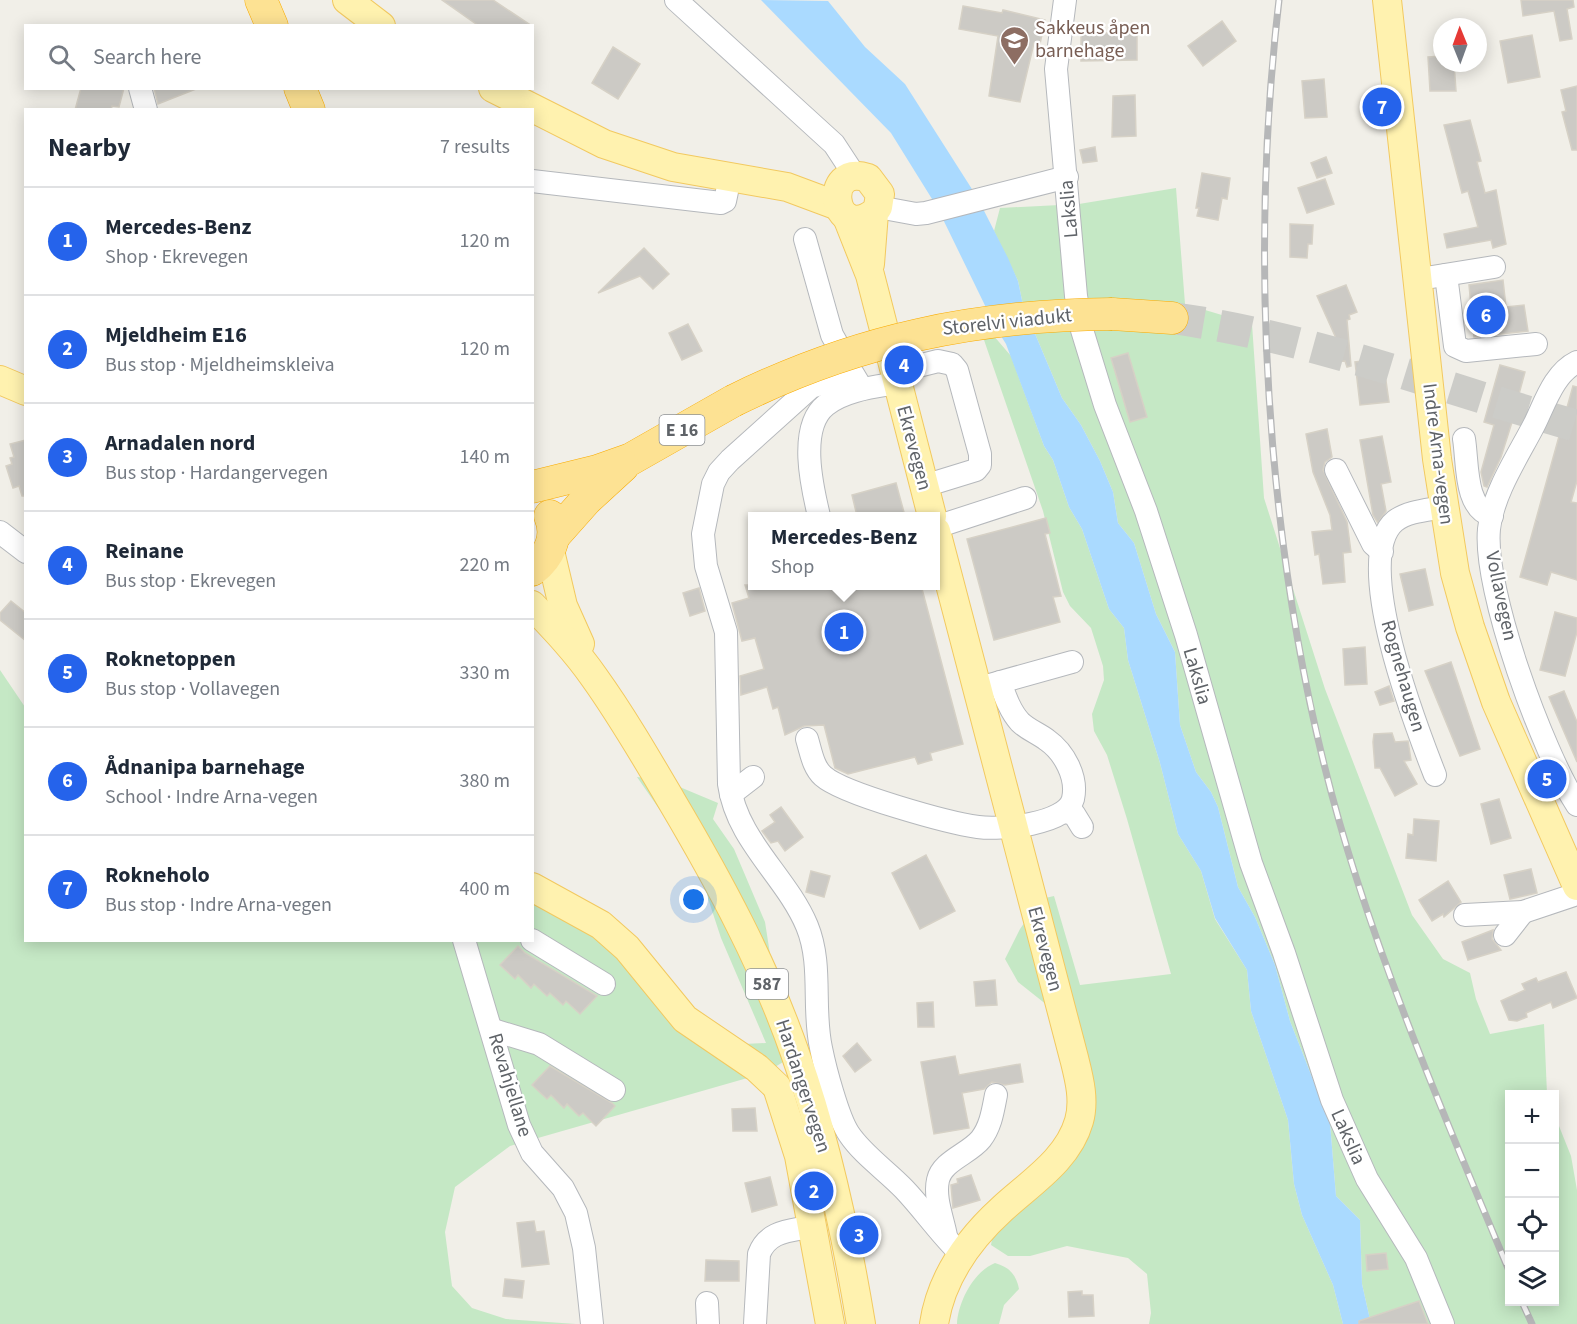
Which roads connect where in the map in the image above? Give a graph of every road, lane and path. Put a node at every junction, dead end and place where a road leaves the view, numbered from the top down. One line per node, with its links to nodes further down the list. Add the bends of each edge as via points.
1 (247, 0): 7 (highway)
2 (261, 0): 8 (highway)
3 (347, 0): 9 (main road)
4 (676, 0): 22 (street, via 834,144)
5 (1065, 0): 20 (street, Lakslia, via 1056,69)
6 (1387, 0): 26 (main road, Indre Arna-vegen)
7 (257, 24)
8 (271, 24)
9 (378, 24)
10 (141, 90): 14 (street)
11 (285, 90): 15 (highway)
12 (301, 90): 16 (highway)
13 (497, 90): 17 (main road)
14 (145, 108)
15 (292, 108)
16 (308, 108)
17 (533, 108)
18 (534, 109): 19 (main road, via 604,144 673,166)
19 (730, 177): 21 (street, via 725,201 721,202); 22 (main road)
20 (1067, 177): 22 (street, via 926,213); 82 (street, Lakslia, via 1082,330 1186,635 1251,863 1343,1126 1367,1179 1416,1258)
21 (534, 181)
22 (856, 200): 30 (main road, Ekrevegen)
23 (805, 239): 32 (street, via 832,335)
24 (1494, 267): 25 (street)
25 (1446, 275): 26 (street); 28 (street, via 1455,346 1466,351)
26 (1418, 279): 41 (main road, Indre Arna-vegen)
27 (1172, 318): 35 (highway, Storelvi viadukt / E 16, bridge, via 1112,314 992,320 909,336 815,364 733,401)
28 (1536, 344)
29 (1577, 362): 44 (street, Vollavegen, via 1560,374)
30 (896, 378): 32 (street); 37 (main road, Ekrevegen); 37 (street, via 938,361 952,364 980,454 976,470)
31 (0, 380): 33 (main road)
32 (857, 382): 42 (street, via 825,405 813,429 811,481); 58 (street, via 811,387 798,397 720,472 708,501 703,548 726,632)
33 (24, 390)
34 (1464, 439): 44 (street, via 1472,499 1479,511)
35 (631, 459): 38 (highway, E 16); 49 (highway, E 16, via 586,500)
36 (1336, 470): 50 (street, via 1373,544)
37 (924, 486): 43 (main road, Ekrevegen)
38 (534, 487)
39 (534, 496): 49 (highway, via 553,521)
40 (1026, 498): 45 (street)
41 (1443, 507): 50 (street, Rognehaugen, via 1394,522); 63 (main road, Indre Arna-vegen, via 1461,595 1492,691)
42 (818, 512)
43 (931, 512)
44 (1491, 516): 59 (street, Vollavegen, via 1490,554 1506,631 1531,703)
45 (940, 528)
46 (0, 532): 48 (street)
47 (940, 541): 54 (main road, Ekrevegen)
48 (24, 550)
49 (545, 552): 53 (main road, Hardangervegen / 587, via 563,606)
50 (1382, 552): 56 (street, Rognehaugen, via 1382,590 1393,652)
51 (534, 606): 53 (main road, Hardangervegen / 587)
52 (1072, 662): 54 (street)
53 (594, 676): 80 (main road, Hardangervegen / 587, via 707,861 760,967 796,1054 830,1168)
54 (988, 685): 60 (street, via 1020,722 1060,752 1074,788); 61 (main road, Ekrevegen)
55 (807, 739): 61 (street, via 821,775 848,790 955,823 992,828)
56 (1434, 775)
57 (753, 777): 58 (street)
58 (730, 794): 76 (street, via 743,827 799,908 808,928 816,959 821,1048 844,1124)
59 (1577, 805)
60 (1065, 812): 61 (street, via 1050,820); 62 (street, via 1074,814)
61 (1012, 825): 76 (main road, Ekrevegen, via 1074,1058 1081,1108 1072,1137 1057,1159 986,1224)
62 (1082, 827)
63 (1577, 886)
64 (534, 888): 75 (main road, via 609,930 686,1019 757,1068 777,1087 799,1156)
65 (1577, 894): 66 (street)
66 (1523, 912): 67 (street); 68 (street)
67 (1465, 915)
68 (1505, 935)
69 (534, 941): 71 (street)
70 (465, 942): 72 (street, Revahjellane)
71 (604, 984)
72 (493, 1030): 73 (street, via 539,1044); 77 (street, Revahjellane, via 526,1140 563,1188 576,1214 585,1248)
73 (614, 1090)
74 (996, 1095): 76 (street, via 990,1124 981,1139 943,1169 938,1179 937,1192)
75 (813, 1226): 78 (street, via 776,1234 763,1244); 79 (main road)
76 (954, 1247): 81 (main road, Ekrevegen)
77 (592, 1324)
78 (755, 1324)
79 (830, 1324)
80 (861, 1324)
81 (934, 1324)
82 (1443, 1324)

